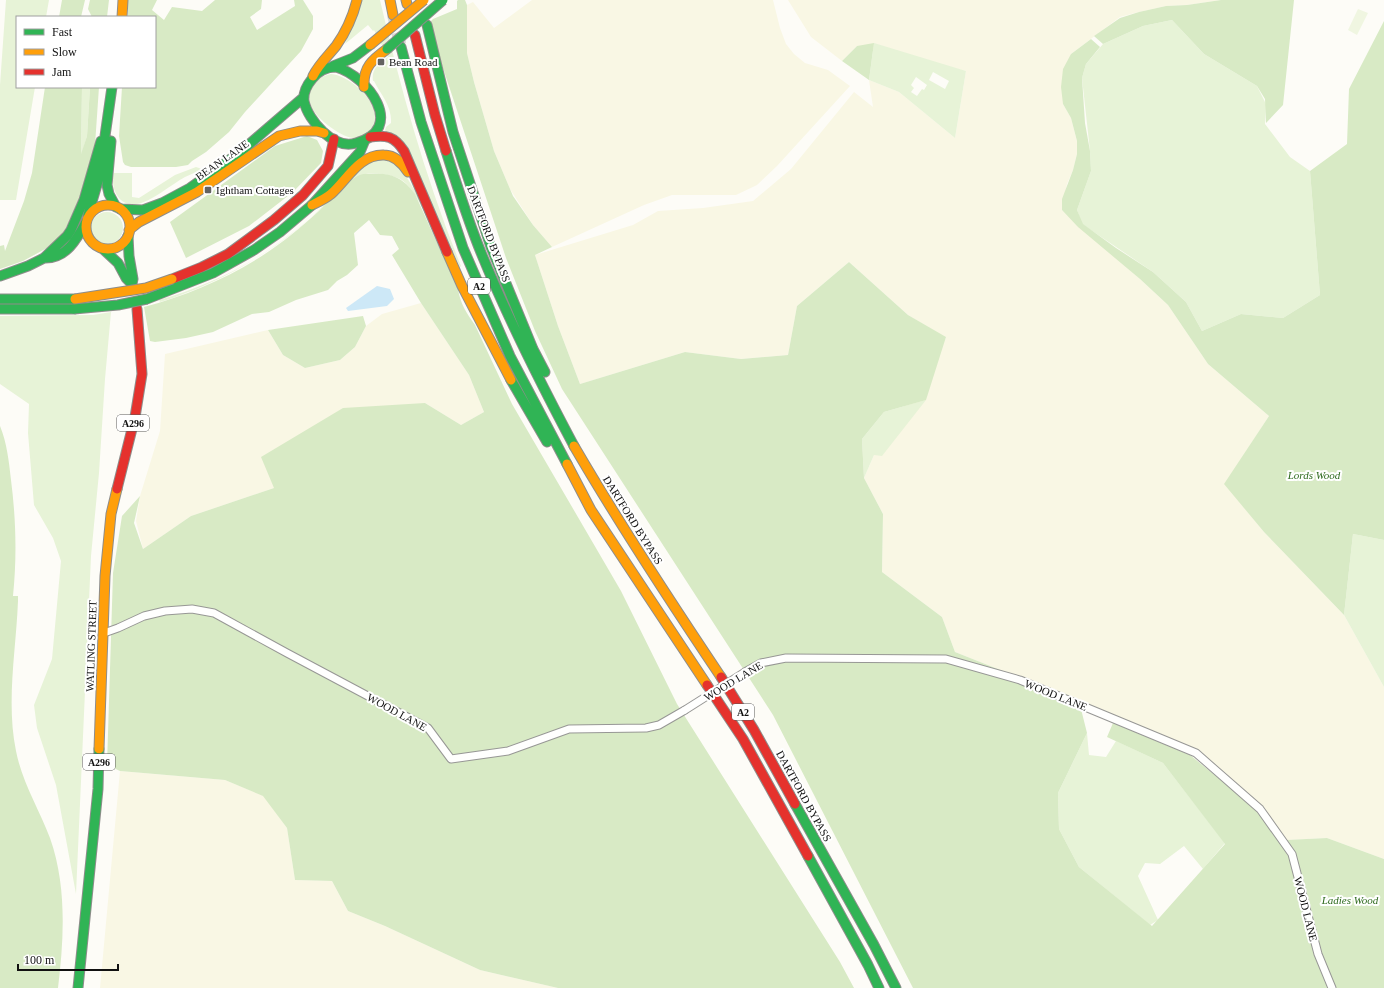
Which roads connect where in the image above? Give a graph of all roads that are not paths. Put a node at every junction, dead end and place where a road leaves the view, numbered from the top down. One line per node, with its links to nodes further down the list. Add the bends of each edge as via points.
1 (123, 0): 7 (main road)
2 (357, 0): 12 (main road, via 342,38 317,67)
3 (390, 0): 6 (main road)
4 (424, 0): 11 (main road, bridge, via 353,58)
5 (443, 0): 13 (main road, bridge, via 371,61 364,76)
6 (393, 15)
7 (122, 16)
8 (427, 25): 32 (main road, A2, via 453,132 491,247 533,348 566,415)
9 (415, 35): 32 (main road, DARTFORD BYPASS / A2, via 435,115 482,255 523,348)
10 (401, 47): 33 (main road, A2, via 421,122 463,248 510,356)
11 (329, 68): 12 (main road); 13 (main road, via 349,72)
12 (313, 76): 17 (main road, via 307,84)
13 (364, 87): 19 (main road, via 377,100 381,112 379,128)
14 (109, 88): 26 (main road, via 102,136 84,200 67,236)
15 (112, 88): 23 (main road, via 99,178)
16 (116, 88): 22 (main road, via 107,180 109,193)
17 (304, 97): 18 (main road, via 305,108 310,118); 22 (main road, BEAN LANE, via 239,153 190,188 143,210)
18 (334, 139): 19 (main road, via 358,144); 24 (main road, BEAN LANE, via 323,133 309,131 279,136 197,192 139,222); 28 (main road, via 328,166 303,195 228,254)
19 (368, 139): 20 (main road, via 386,136 396,140 405,153); 21 (main road)
20 (415, 179): 21 (main road, via 396,158 375,155 358,165 330,195); 33 (main road, via 462,286 518,393)
21 (312, 205): 28 (main road, via 254,250 213,273)
22 (118, 208): 23 (main road, via 106,205 96,208); 24 (main road, via 127,218)
23 (86, 222): 25 (main road, via 87,236 91,242 96,247); 26 (main road, via 70,247 50,259)
24 (129, 233): 25 (main road, via 118,247); 25 (main road, via 128,251 132,284 127,281 115,259)
25 (104, 249)
26 (44, 258): 27 (main road)
27 (0, 276)
28 (175, 284): 29 (main road, bridge, via 75,299); 31 (main road, bridge, via 156,296 125,304 74,309)
29 (0, 299)
30 (137, 308): 34 (main road, WATLING STREET / A296, via 142,374 135,417 111,514)
31 (0, 309)
32 (574, 446): 37 (main road, DARTFORD BYPASS / A2, via 618,521 754,730)
33 (591, 510): 36 (main road, A2, via 743,739)
34 (104, 633): 35 (main road, WATLING STREET / A296, via 98,789); 38 (street, WOOD LANE, bridge, via 144,616 165,611 192,609 214,613 428,728 451,759 508,751 570,729 659,726 761,663 786,658 946,658 1020,680 1196,753 1260,808 1292,854 1318,954)
35 (78, 988)
36 (879, 988)
37 (896, 988)
38 (1332, 988)

